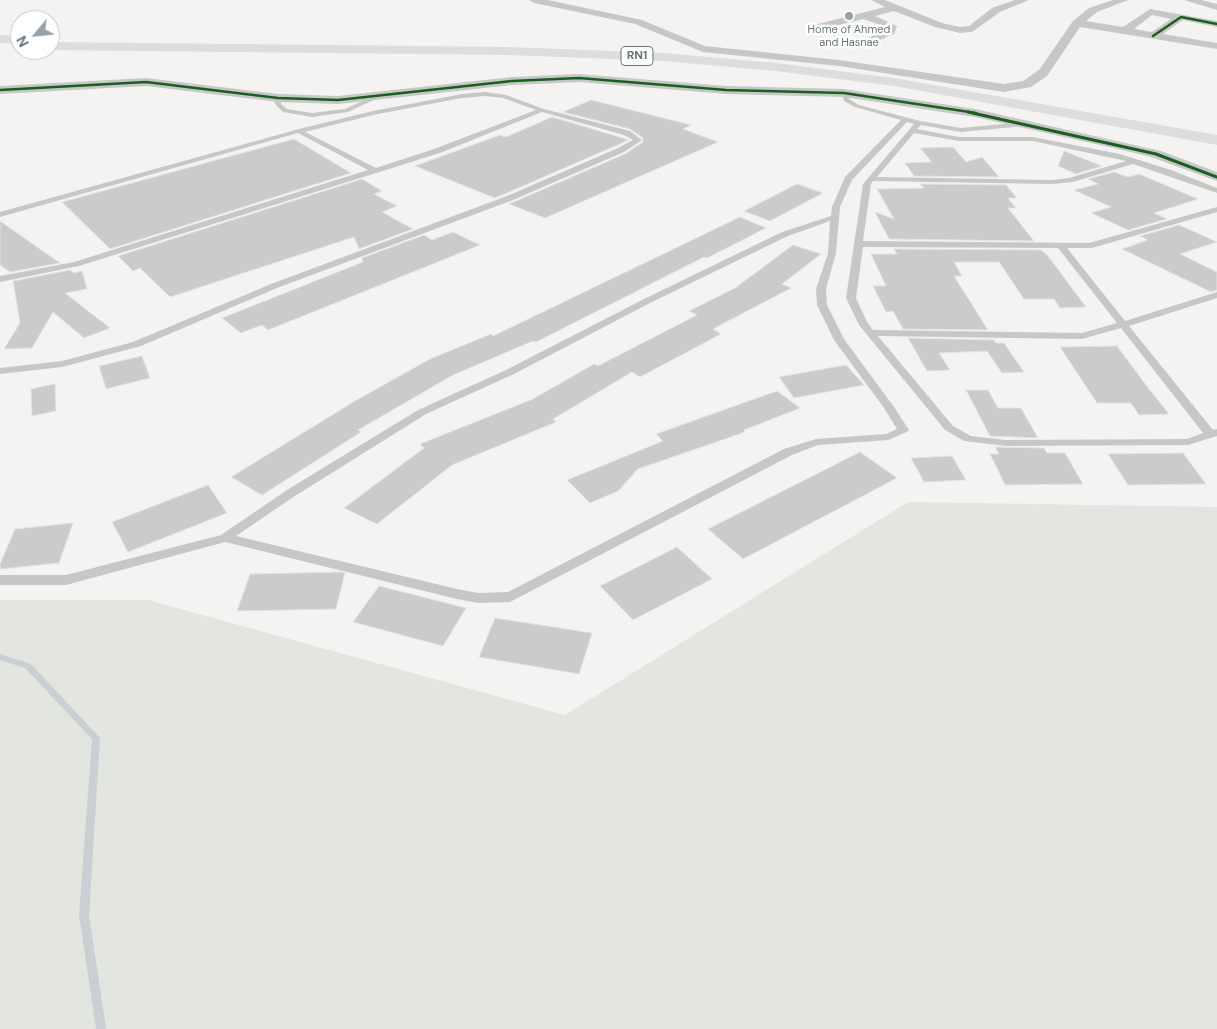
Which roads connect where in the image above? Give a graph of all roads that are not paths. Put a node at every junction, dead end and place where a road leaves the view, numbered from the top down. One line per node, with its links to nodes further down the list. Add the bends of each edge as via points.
1 (534, 0): 12 (street, via 638,22 703,49 831,62 1004,88 1027,84 1043,73)
2 (876, 0): 8 (street)
3 (1024, 0): 8 (street, via 996,10 972,28 960,30)
4 (1123, 0): 6 (street)
5 (1189, 0): 7 (street)
6 (1111, 4): 9 (street); 12 (street, via 1093,10)
7 (1213, 6): 11 (street)
8 (893, 8): 10 (street)
9 (1150, 12): 11 (street); 16 (street)
10 (864, 15): 14 (street); 19 (street, via 892,26 890,32)
11 (1181, 17): 13 (street); 17 (street)
12 (1077, 23): 16 (street)
13 (1217, 24)
14 (814, 28)
15 (1217, 29): 20 (street)
16 (1125, 31): 17 (street)
17 (1154, 36): 20 (street)
18 (60, 40): 33 (highway, RN1, via 516,46 706,56 935,83)
19 (872, 40)
20 (1189, 42): 22 (street)
21 (60, 46): 34 (highway, RN1, via 510,51 719,62 946,90)
22 (1217, 46)
23 (0, 90): 25 (street, via 146,82)
24 (844, 93): 26 (street, via 726,90 558,78 512,80); 29 (lane, via 846,100 857,106); 30 (street)
25 (278, 98): 26 (street); 28 (lane, via 278,104 285,111)
26 (376, 98): 28 (lane, via 346,110)
27 (542, 110): 32 (lane, via 504,96 473,95); 36 (lane, via 446,148); 49 (lane, via 627,133 638,140 510,198 274,286 136,344 62,364)
28 (312, 115): 32 (lane)
29 (906, 119): 31 (lane); 42 (lane, via 848,179)
30 (1025, 124): 31 (lane, via 961,130); 37 (street, via 1156,154)
31 (916, 127): 35 (lane, via 959,139 1024,138); 38 (lane)
32 (299, 131): 36 (lane); 41 (lane)
33 (1217, 135)
34 (1217, 140)
35 (1134, 161): 38 (lane, via 1070,180 1052,182); 39 (lane)
36 (374, 170): 45 (lane, via 76,264)
37 (1217, 176)
38 (870, 180): 43 (lane, via 865,193)
39 (1217, 191)
40 (1217, 209): 44 (lane, via 1089,246)
41 (0, 215)
42 (834, 218): 51 (lane, via 785,234 510,372 422,412); 51 (lane, via 832,253 821,289 822,305 839,340 903,430 888,437 816,442 788,452 510,597 478,598 457,594)
43 (860, 244): 44 (lane); 48 (lane, via 851,298 857,316)
44 (1061, 247): 47 (lane)
45 (0, 279)
46 (1217, 295): 47 (lane)
47 (1122, 326): 48 (lane, via 1063,337); 50 (lane)
48 (871, 334): 50 (lane, via 944,423 968,439 1006,443 1172,443)
49 (0, 371)
50 (1214, 434)
51 (225, 538): 52 (lane, via 66,580)
52 (0, 580)

